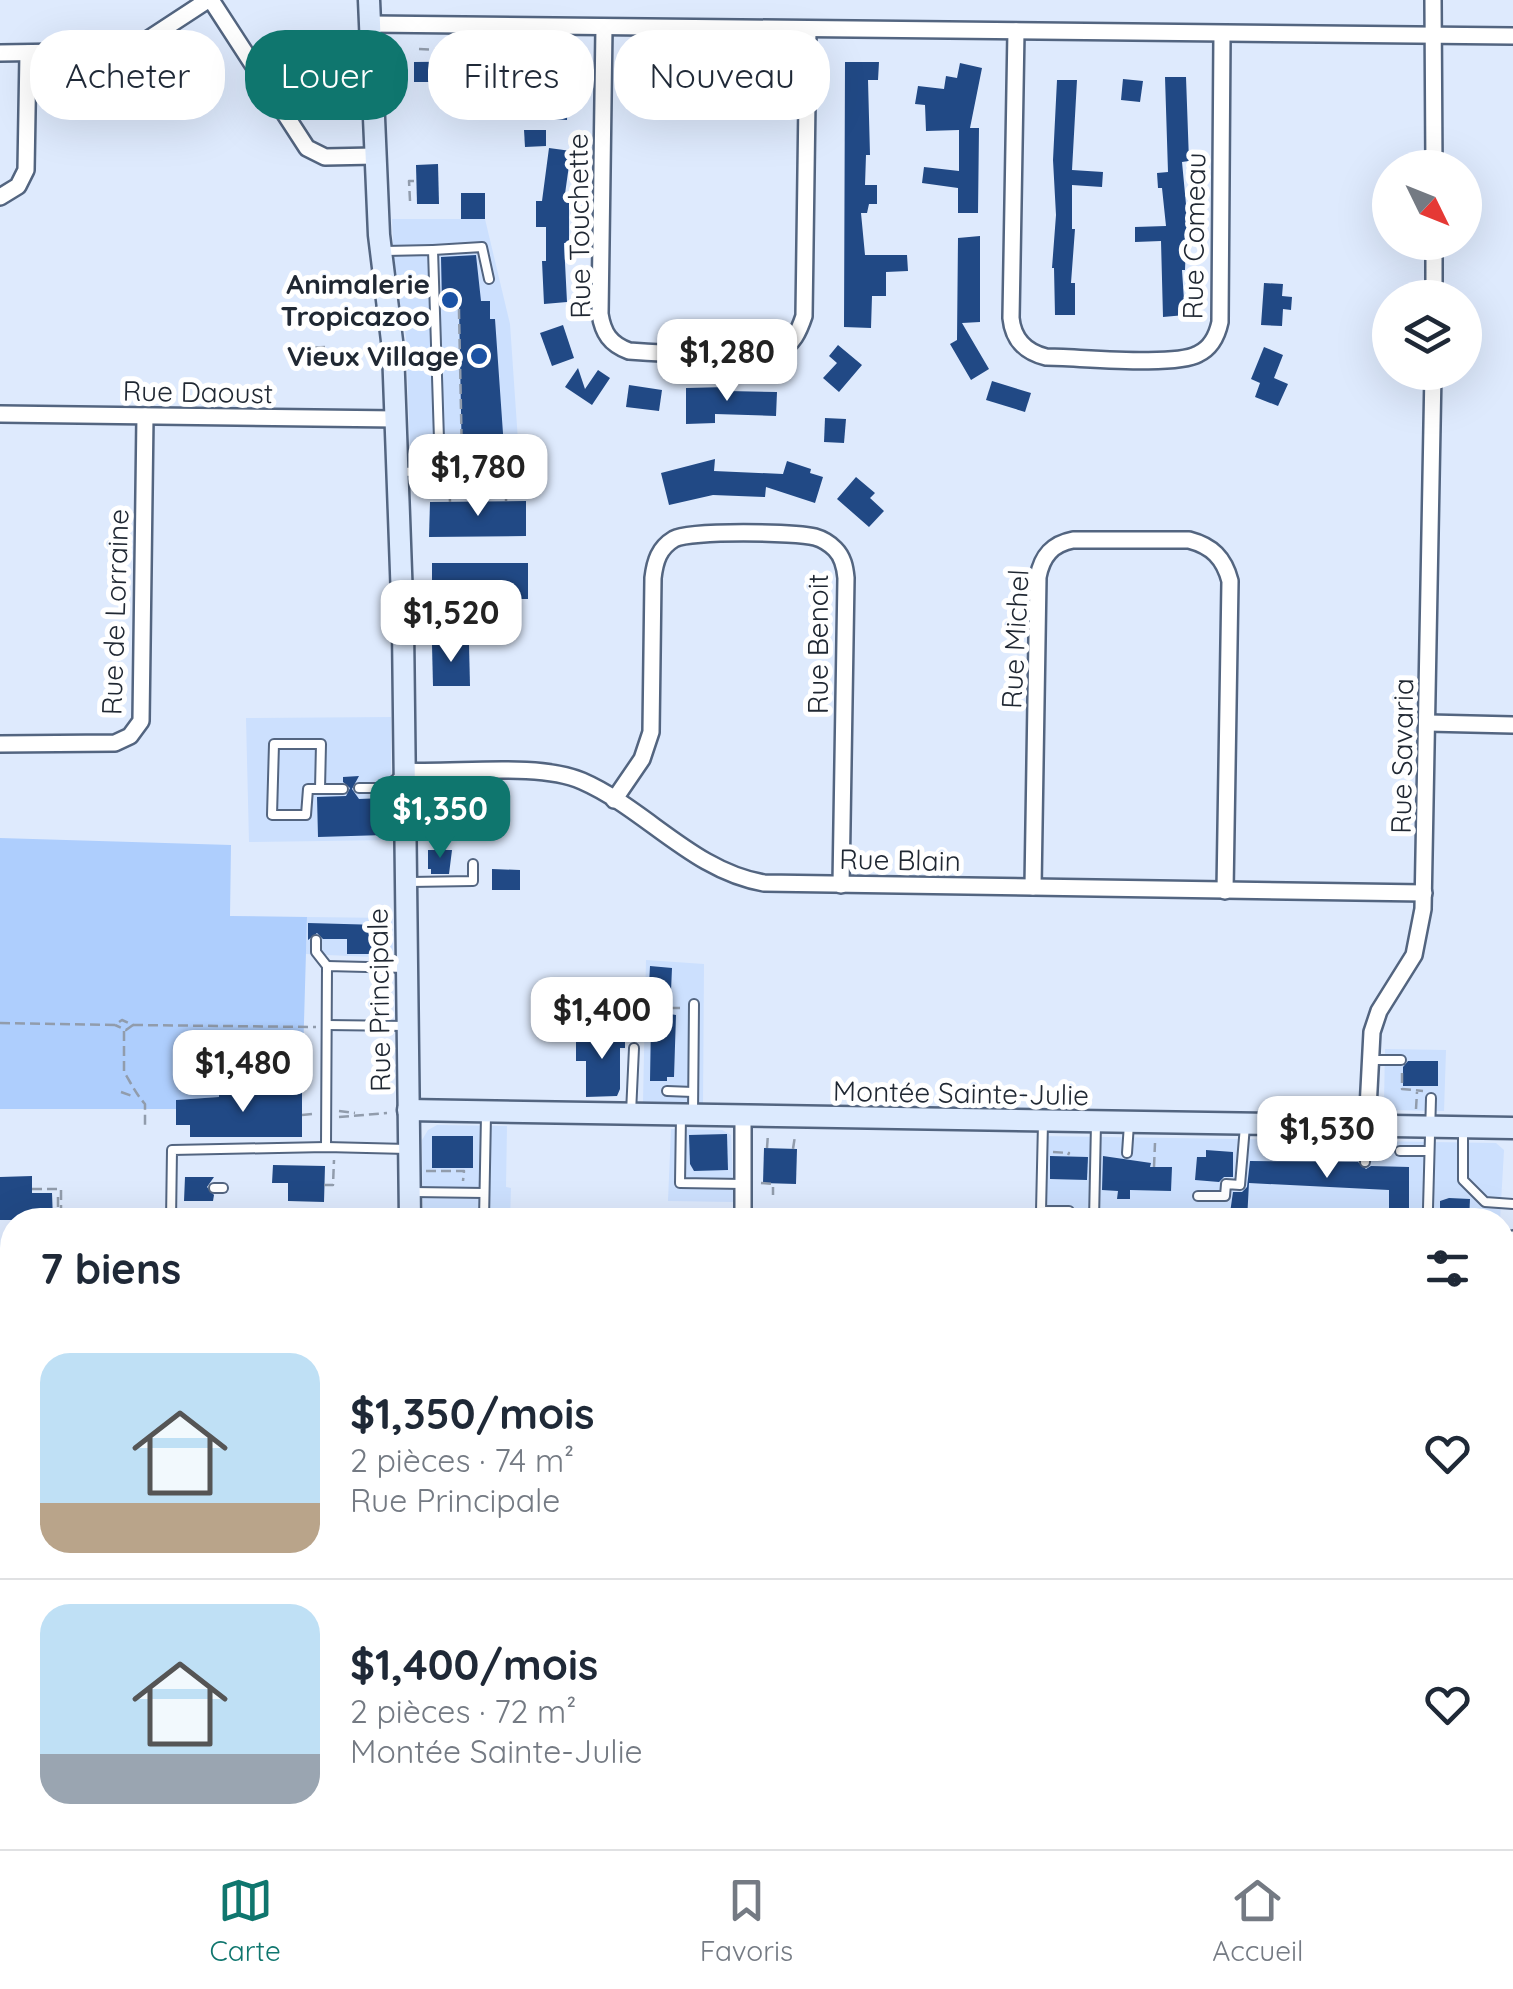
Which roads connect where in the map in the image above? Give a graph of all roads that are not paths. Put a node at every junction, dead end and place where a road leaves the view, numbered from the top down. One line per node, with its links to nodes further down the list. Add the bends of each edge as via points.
1 (209, 0): 12 (street, via 130,51); 14 (street, via 307,148 326,157)
2 (369, 0): 4 (street, Rue Principale)
3 (1434, 0): 9 (street)
4 (370, 24): 5 (street); 14 (street, Rue Principale)
5 (604, 27): 6 (street); 6 (street, Rue Touchette, via 600,314 606,334 629,351 755,354 787,346 804,316)
6 (808, 29): 7 (street)
7 (1016, 32): 8 (street); 8 (street, Rue Comeau, via 1014,336 1046,357 1179,359 1206,349 1220,322)
8 (1222, 34): 9 (street)
9 (1434, 36): 10 (street); 13 (street)
10 (1513, 36)
11 (0, 52): 12 (street)
12 (28, 53): 15 (street, via 26,170 18,186)
13 (1434, 150)
14 (375, 156): 17 (street, Rue Principale)
15 (0, 197)
16 (433, 250): 17 (lane); 18 (lane, via 482,247); 23 (lane, via 440,471)
17 (381, 252): 22 (street, Rue Principale)
18 (489, 279)
19 (1434, 390): 24 (street, Rue Savaria)
20 (0, 414): 21 (street, Rue Daoust)
21 (145, 416): 22 (street, Rue Daoust); 26 (street, Rue de Lorraine, via 142,721 115,743)
22 (396, 419): 23 (street, Rue Principale)
23 (397, 472): 27 (street, Rue Principale)
24 (1428, 723): 25 (street); 37 (street, Rue Savaria)
25 (1513, 725)
26 (0, 744)
27 (405, 771): 28 (lane, via 385,788); 31 (street, Rue Blain, via 554,774); 33 (street, Rue Principale)
28 (359, 788)
29 (320, 789): 29 (lane, via 308,789 306,815 272,816 274,744 320,744); 30 (lane)
30 (343, 789)
31 (614, 800): 34 (street, Rue Blain, via 735,876); 34 (street, Rue Benoit, via 650,740 654,578 663,548 696,534 817,538 841,556 846,578)
32 (473, 864): 33 (lane, via 473,881)
33 (406, 882): 40 (street, Rue Principale)
34 (841, 884): 35 (street, Rue Blain)
35 (1034, 887): 36 (street, Rue Blain); 36 (street, Rue Michel, via 1038,577 1044,558 1073,540 1189,540 1216,554 1230,581)
36 (1226, 891): 37 (street, Rue Blain)
37 (1424, 893): 45 (street, Rue Savaria, via 1414,956 1378,1011)
38 (316, 940): 39 (lane)
39 (327, 966): 40 (lane); 42 (lane)
40 (406, 968): 43 (street, Rue Principale)
41 (694, 1006): 48 (lane)
42 (326, 1025): 43 (lane); 63 (lane)
43 (406, 1026): 50 (street, Rue Principale)
44 (634, 1048): 52 (lane)
45 (1370, 1060): 46 (lane); 60 (street, Rue Savaria)
46 (1401, 1060)
47 (667, 1092): 48 (lane)
48 (693, 1092): 53 (lane)
49 (1432, 1095): 55 (lane)
50 (397, 1112): 51 (street, Montée Sainte-Julie); 64 (street, Rue Principale)
51 (486, 1112): 52 (street, Montée Sainte-Julie); 71 (lane)
52 (631, 1114): 53 (street, Montée Sainte-Julie)
53 (687, 1115): 54 (street, Montée Sainte-Julie); 69 (lane, via 680,1183)
54 (743, 1116): 56 (street, Montée Sainte-Julie); 69 (street)
55 (1423, 1121): 60 (street, Montée Sainte-Julie); 61 (street, Montée Sainte-Julie); 65 (lane)
56 (1044, 1122): 57 (street, Montée Sainte-Julie); 78 (lane)
57 (1096, 1123): 58 (street, Montée Sainte-Julie); 79 (lane)
58 (1129, 1124): 59 (street, Montée Sainte-Julie); 67 (lane)
59 (1245, 1126): 60 (street, Montée Sainte-Julie); 72 (lane, via 1240,1190 1226,1184 1225,1196)
60 (1368, 1128): 68 (lane)
61 (1463, 1128): 62 (street, Montée Sainte-Julie); 73 (lane, via 1463,1180 1485,1202)
62 (1513, 1128)
63 (326, 1147): 64 (lane); 74 (lane, via 172,1150)
64 (409, 1150): 70 (street, Rue Principale)
65 (1428, 1150): 66 (lane); 80 (lane)
66 (1400, 1151)
67 (1127, 1154)
68 (1365, 1162)
69 (749, 1183): 77 (street)
70 (410, 1192): 71 (lane); 75 (street, Rue Principale)
71 (484, 1193): 76 (lane)
72 (1198, 1196)
73 (1513, 1204)
74 (171, 1208)
75 (410, 1208)
76 (484, 1208)
77 (745, 1208)
78 (1042, 1208)
79 (1094, 1208)
80 (1428, 1208)

